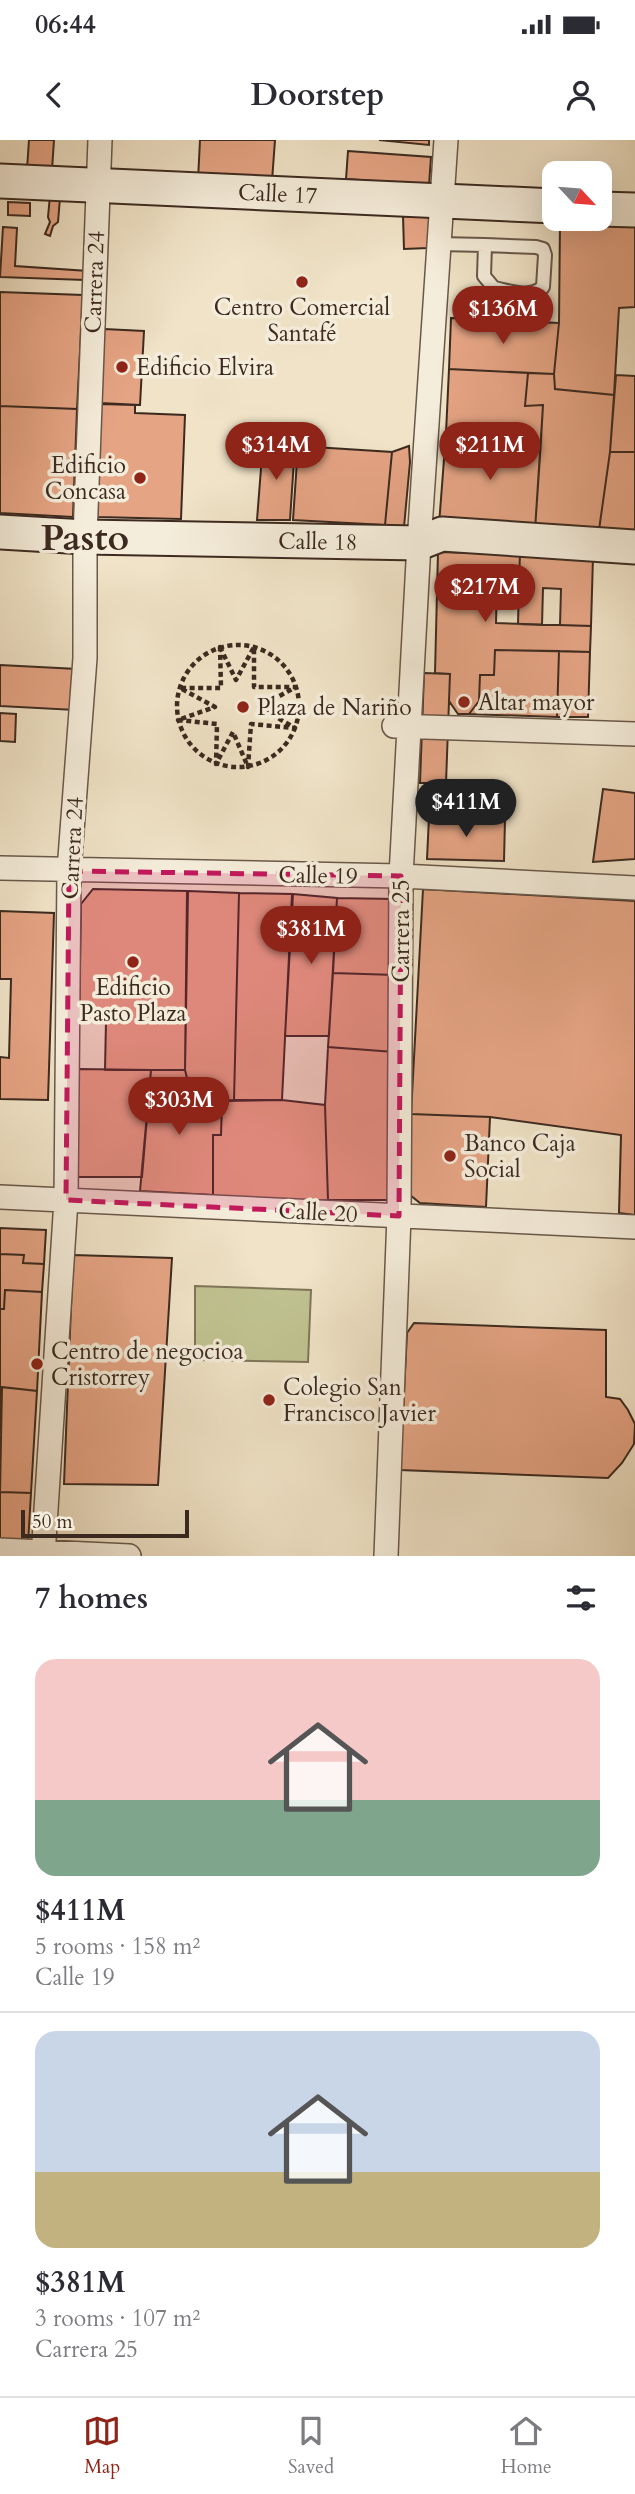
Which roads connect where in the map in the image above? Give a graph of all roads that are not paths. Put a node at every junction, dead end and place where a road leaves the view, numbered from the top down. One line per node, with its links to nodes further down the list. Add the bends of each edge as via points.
1 (100, 140): 4 (street, Carrera 24)
2 (446, 140): 5 (street, Carrera 25)
3 (0, 181): 4 (street, Calle 17)
4 (97, 185): 5 (street, Calle 17); 12 (street, Carrera 24)
5 (443, 201): 6 (street, Calle 17); 9 (street, Carrera 25)
6 (542, 205)
7 (612, 210): 8 (street)
8 (635, 211)
9 (439, 244): 10 (lane); 13 (street, Carrera 25)
10 (485, 245): 10 (lane, via 543,249 543,287 529,294 494,288 484,276)
11 (0, 531): 12 (street, Calle 18)
12 (85, 537): 13 (street, Calle 18); 18 (street, Carrera 24, via 85,658)
13 (419, 543): 14 (street, Calle 18, via 442,534); 15 (street, Carrera 25)
14 (635, 547)
15 (401, 726): 16 (street); 19 (street, Carrera 25)
16 (635, 734)
17 (0, 868): 18 (street, Calle 19)
18 (69, 871): 19 (street, Calle 19); 22 (street, Carrera 24)
19 (401, 876): 20 (street, Calle 19); 23 (street, Carrera 25)
20 (635, 888)
21 (0, 1197): 22 (street, Calle 20)
22 (66, 1200): 23 (street, Calle 20); 26 (street, Carrera 24)
23 (399, 1216): 24 (street, Calle 20); 28 (street, Carrera 25)
24 (635, 1227)
25 (0, 1550): 26 (street)
26 (43, 1554): 27 (street)
27 (129, 1556)
28 (386, 1556)

